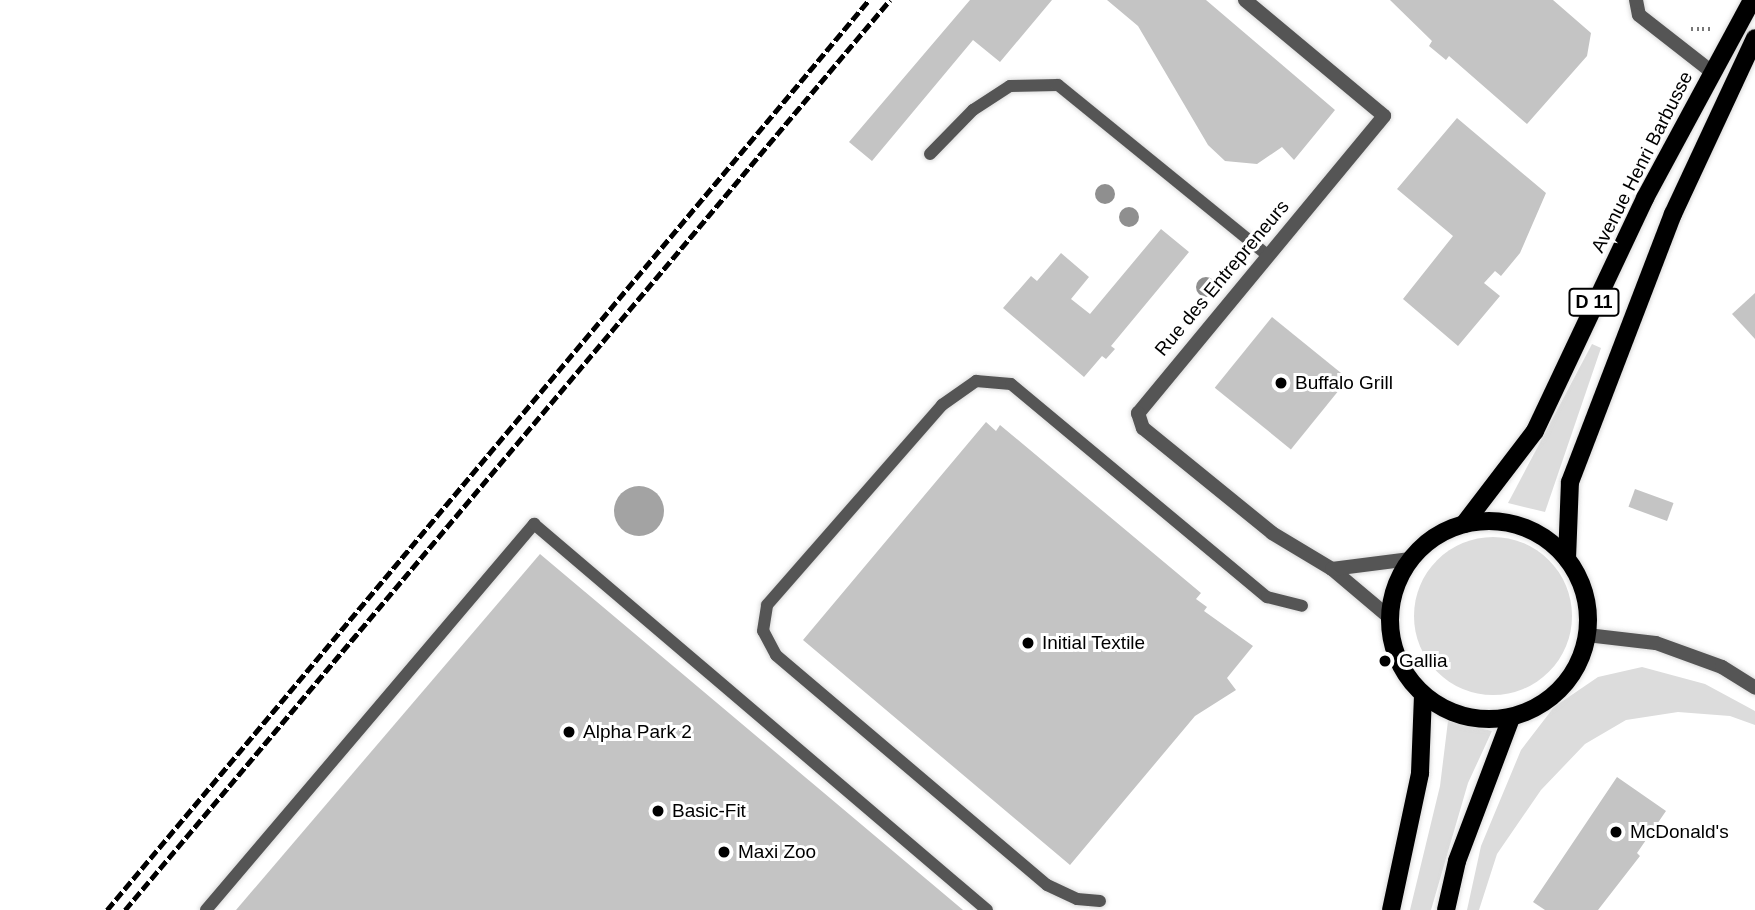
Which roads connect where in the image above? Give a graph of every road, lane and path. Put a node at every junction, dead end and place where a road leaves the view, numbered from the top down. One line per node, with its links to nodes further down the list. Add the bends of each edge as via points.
1 (1245, 0): 9 (street, Rue des Entrepreneurs, via 1384,116)
2 (1636, 0): 7 (street, via 1639,15)
3 (1752, 0): 7 (main road, Avenue Henri Barbusse / D 11)
4 (1678, 27): 5 (path)
5 (1716, 28)
6 (1755, 38): 12 (main road, D 11, via 1673,214 1570,482)
7 (1712, 72): 10 (main road, Avenue Henri Barbusse / D 11, via 1639,210 1535,432)
8 (930, 154): 9 (lane, via 973,110 1010,86 1058,85)
9 (1267, 255): 13 (street, Rue des Entrepreneurs, via 1138,413 1143,428 1272,533)
10 (1464, 524): 11 (main road, via 1434,537); 12 (main road, via 1492,521 1521,526 1546,539)
11 (1410, 559): 13 (street); 15 (main road, via 1395,586)
12 (1567, 559): 16 (main road, via 1584,595)
13 (1332, 569): 15 (street)
14 (1302, 606): 20 (lane, via 1267,597 1011,384 976,381 942,405 767,605 763,631 775,654 1047,885 1077,899)
15 (1389, 617): 18 (main road, via 1392,646 1404,673)
16 (1587, 635): 17 (street, via 1656,643 1722,667); 19 (main road, via 1578,664 1560,690)
17 (1755, 688)
18 (1423, 695): 19 (main road, via 1448,712 1476,719); 21 (main road, via 1420,773)
19 (1511, 718): 24 (main road, via 1461,850)
20 (1100, 901)
21 (1391, 909)
22 (206, 910): 23 (lane, via 534,524)
23 (987, 910)
24 (1446, 910)

